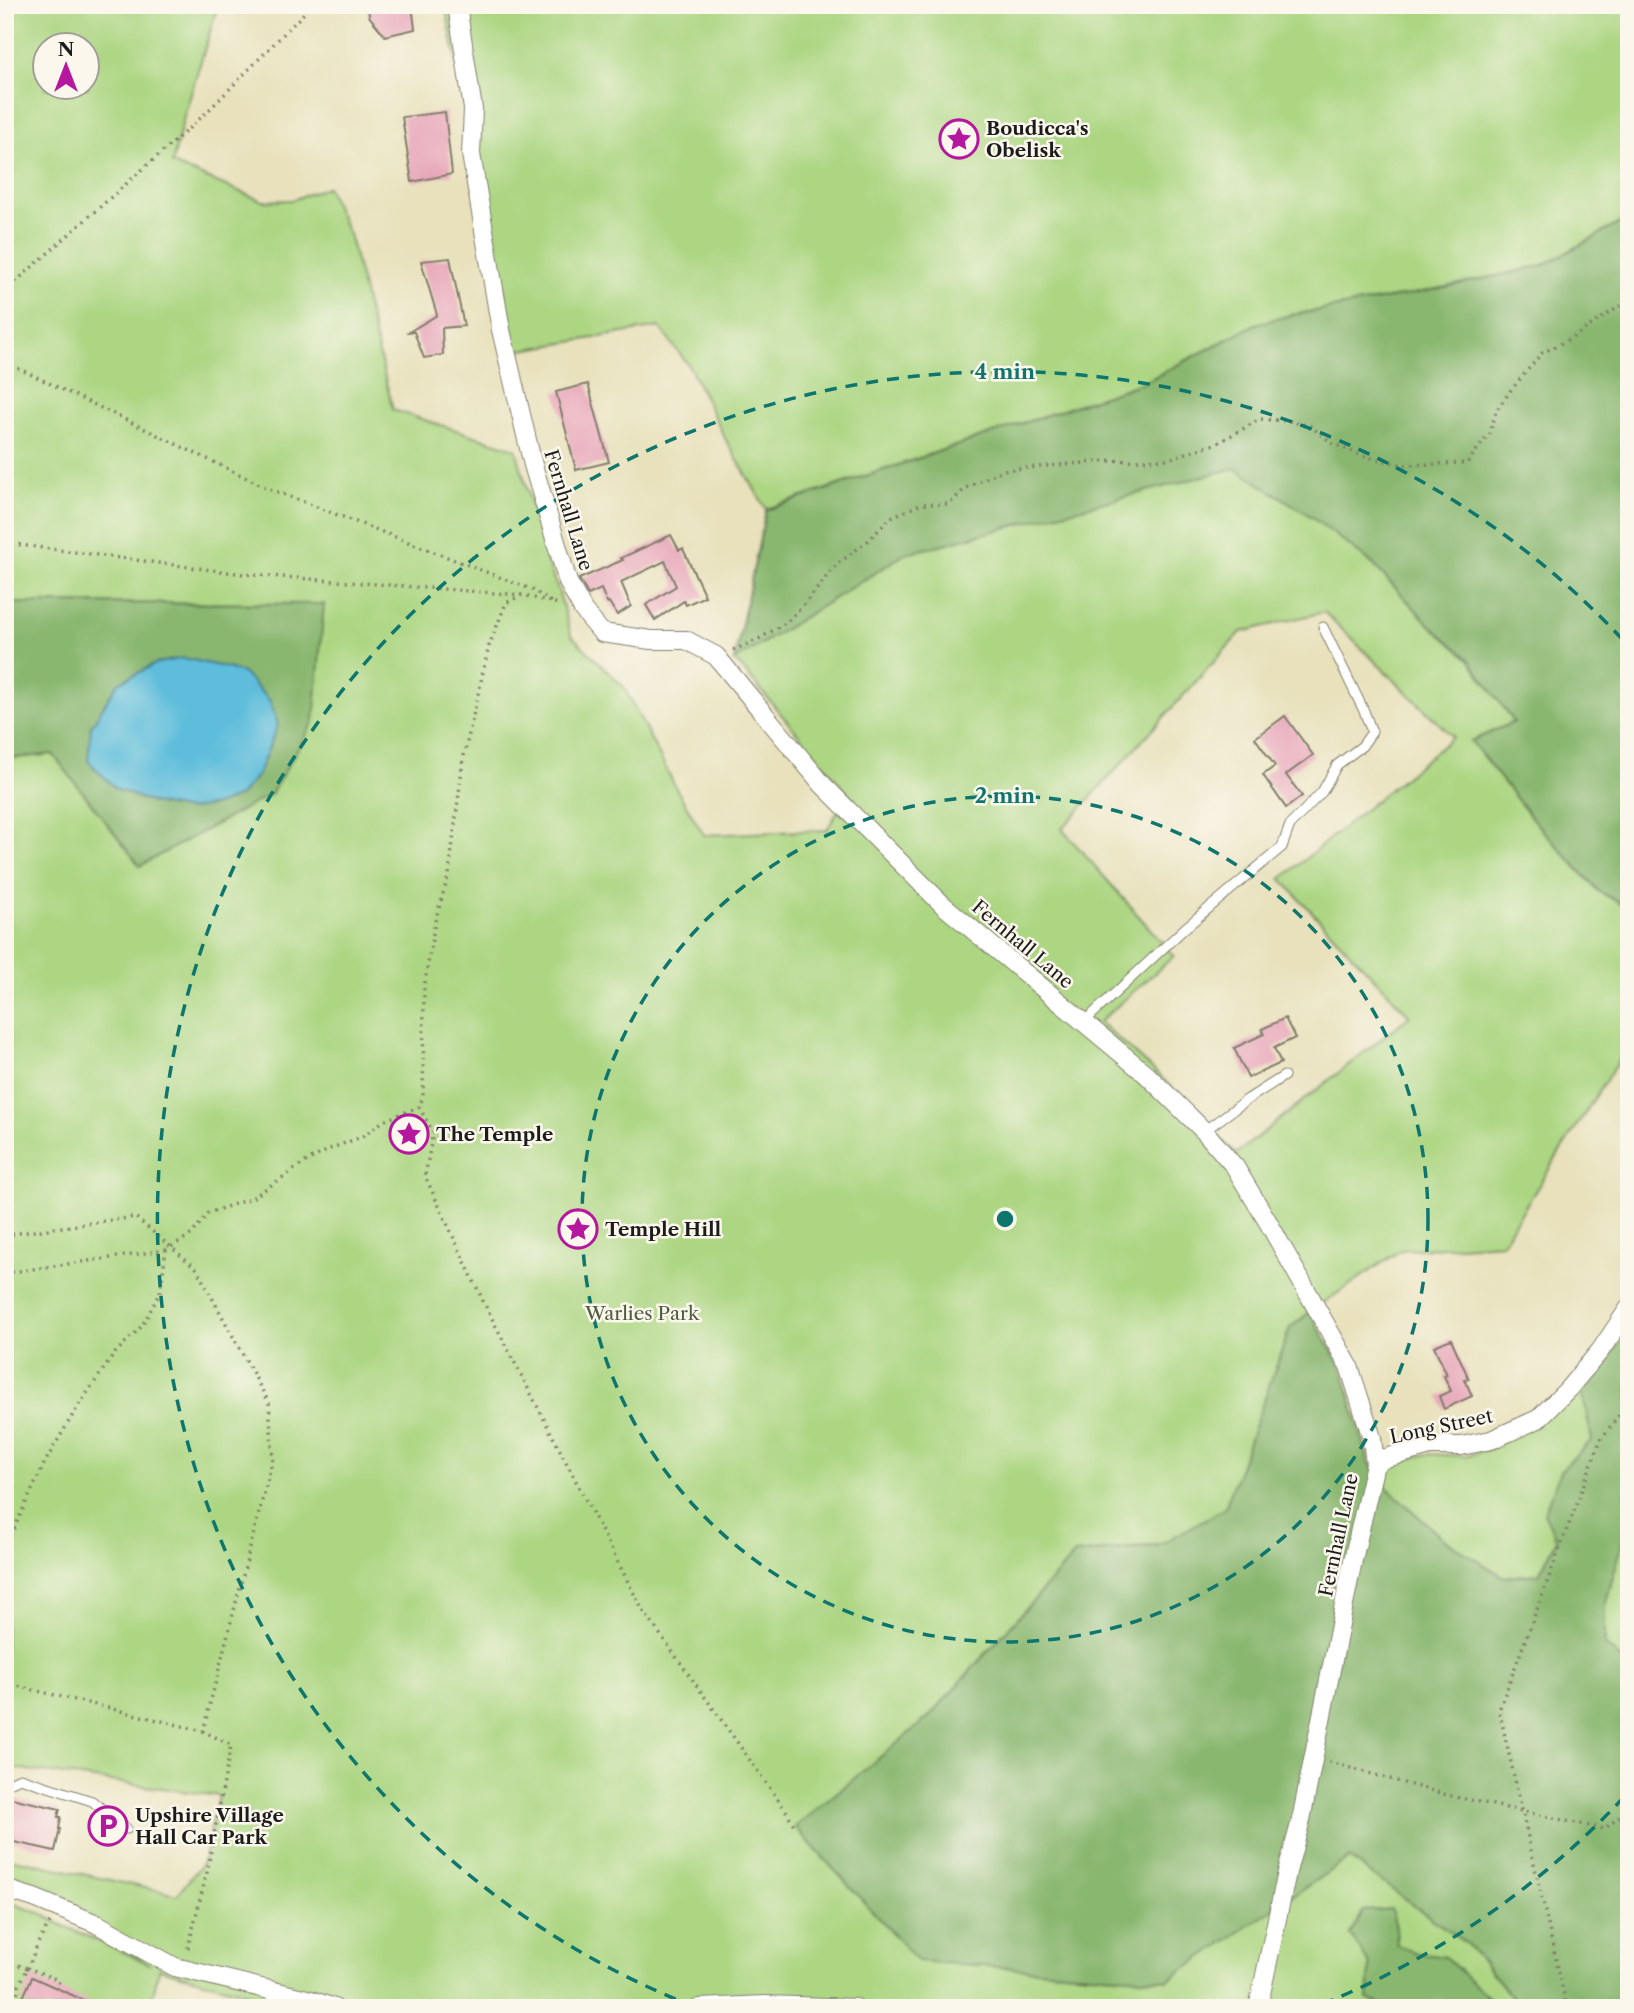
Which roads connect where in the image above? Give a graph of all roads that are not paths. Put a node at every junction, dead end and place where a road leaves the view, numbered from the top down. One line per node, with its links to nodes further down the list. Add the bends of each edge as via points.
1 (457, 5): 3 (street, Fernhall Lane, via 473,109 471,154 500,330 533,465 568,583 580,605 603,633 686,640 716,656 822,785 934,896)
2 (1323, 627): 3 (lane, via 1372,732 1338,765 1322,792 1290,825 1282,847 1185,928)
3 (1084, 1022): 5 (street, Fernhall Lane, via 1146,1074)
4 (1284, 1076): 5 (lane)
5 (1204, 1132): 7 (street, Fernhall Lane, via 1235,1167 1349,1366 1372,1438)
6 (1629, 1308): 7 (street, Long Street, via 1600,1351 1538,1419 1491,1440 1430,1446)
7 (1375, 1464): 14 (street, Fernhall Lane)
8 (5, 1785): 9 (lane, via 20,1778 92,1801)
9 (127, 1829)
10 (5, 1889): 11 (street, via 97,1924 182,1969)
11 (334, 2008)
12 (700, 2008): 13 (street, via 765,2004)
13 (856, 2008)
14 (1258, 2008)

